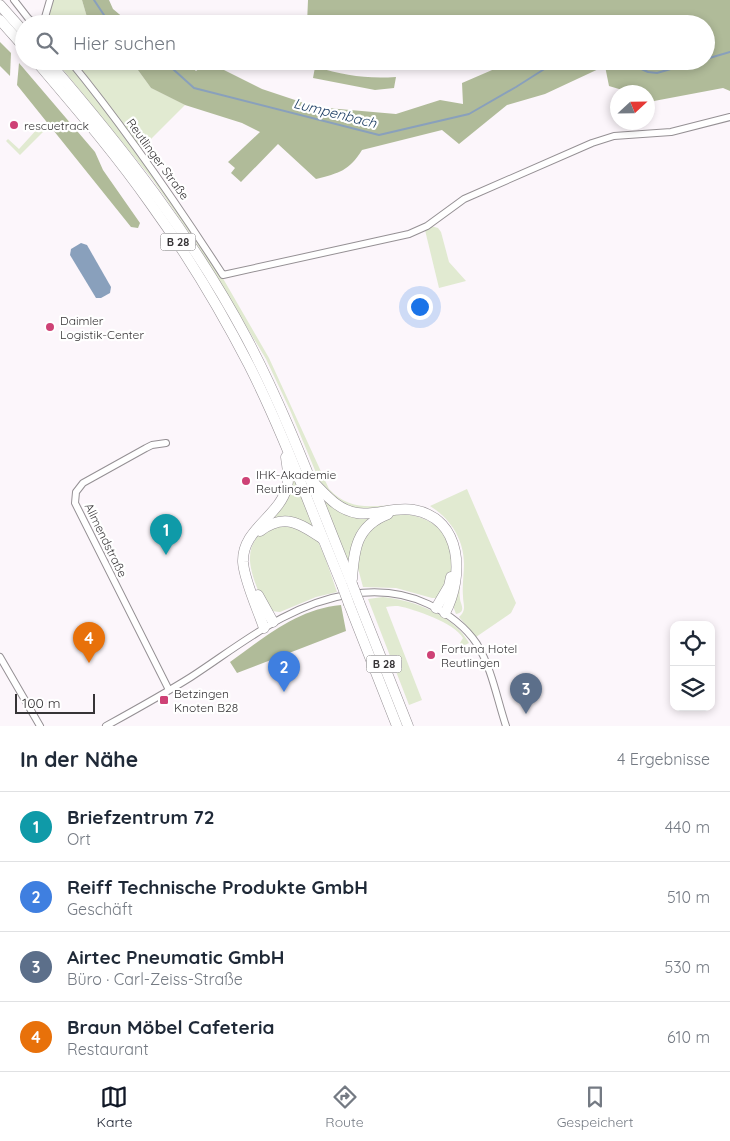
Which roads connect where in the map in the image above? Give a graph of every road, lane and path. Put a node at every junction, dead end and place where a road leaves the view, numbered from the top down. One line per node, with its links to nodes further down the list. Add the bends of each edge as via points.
1 (14, 0): 4 (street)
2 (50, 0): 5 (street)
3 (0, 4): 7 (highway)
4 (26, 15)
5 (46, 15)
6 (0, 20): 8 (highway)
7 (15, 22)
8 (15, 37)
9 (44, 70): 14 (highway, B 28, via 117,158 182,249 240,350)
10 (55, 70): 15 (highway, B 28, via 138,170 201,261 264,373)
11 (77, 70): 12 (street, Reutlinger Straße, via 154,171 223,275 410,234 427,226 464,199 592,143 614,136 671,132)
12 (730, 117)
13 (166, 444): 23 (street, Allmendstraße, via 152,445 89,480 78,488 75,503)
14 (286, 446): 16 (highway, B 28); 21 (highway, via 289,477 285,492 276,508 250,536 244,551 245,572)
15 (310, 478): 17 (highway, B 28); 19 (highway, via 346,510 366,513 415,510 442,525 452,540 456,560 454,588)
16 (324, 540): 17 (highway, B 28); 20 (highway, via 301,524 281,521 265,527 255,536 247,557 248,570)
17 (348, 584): 18 (highway, B 28, bridge); 19 (highway, via 354,551 364,531 378,518 414,513 440,527 452,550 453,568)
18 (354, 603): 26 (highway, B 28); 27 (highway, B 28)
19 (440, 610): 20 (street, via 395,593 364,593 316,602); 28 (street, via 467,632 483,656)
20 (273, 622): 21 (street)
21 (264, 628): 23 (street)
22 (0, 657): 24 (street)
23 (169, 690): 25 (street)
24 (40, 726)
25 (106, 726)
26 (397, 726)
27 (408, 726)
28 (506, 726)

